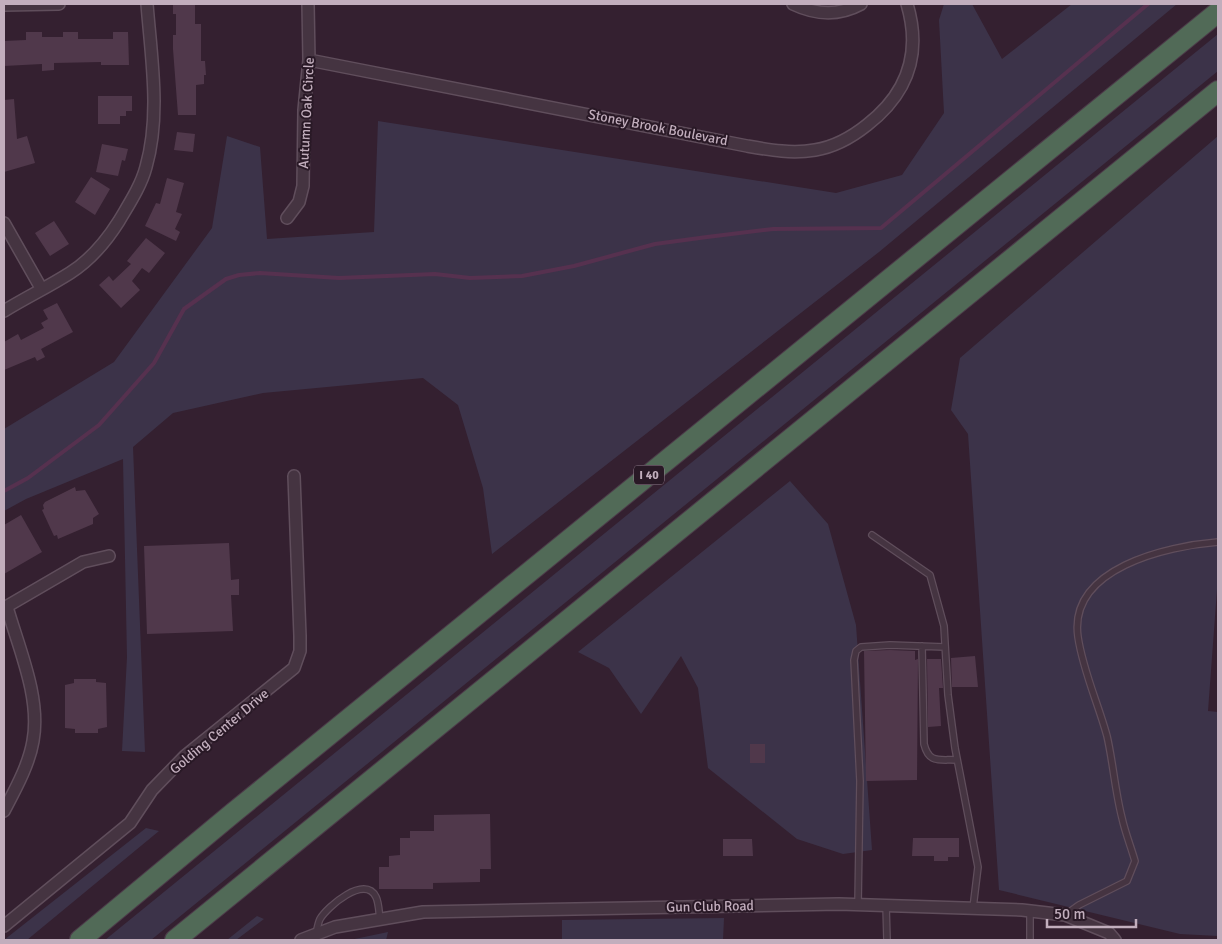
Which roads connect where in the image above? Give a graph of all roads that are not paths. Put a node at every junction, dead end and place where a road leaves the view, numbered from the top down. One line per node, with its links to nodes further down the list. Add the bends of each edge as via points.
1 (59, 4): 7 (street)
2 (147, 4): 13 (street, via 153,105 146,167 132,200 111,233 71,273)
3 (308, 4): 9 (street, Autumn Oak Circle)
4 (793, 4): 5 (street, via 822,13 848,10)
5 (861, 4)
6 (907, 4): 9 (street, Stoney Brook Boulevard, via 913,52 905,80 894,99 883,113 857,132 816,150 780,151 747,146)
7 (4, 5)
8 (1218, 12): 32 (highway, I 40, via 233,812)
9 (309, 60): 11 (street, Autumn Oak Circle, via 304,110 304,186)
10 (1218, 91): 33 (highway)
11 (287, 218)
12 (4, 223): 13 (street)
13 (41, 288): 14 (street)
14 (4, 311)
15 (294, 476): 30 (street, Golding Center Drive, via 300,636 300,651 294,668 185,756 152,790 130,824)
16 (872, 535): 21 (lane, via 930,575 944,626)
17 (1218, 542): 28 (lane, via 1170,549 1114,570 1091,590 1079,611 1078,636 1107,736 1121,817 1136,861 1127,881)
18 (110, 556): 19 (street, via 83,562)
19 (5, 608): 23 (street, via 35,713 33,742)
20 (922, 646): 21 (lane); 22 (lane, via 926,753 934,759); 24 (lane, via 861,647 856,651 860,780)
21 (945, 647): 22 (lane)
22 (957, 760): 26 (lane, via 978,867)
23 (4, 811)
24 (858, 904): 25 (street, Gun Club Road); 29 (street, Gun Club Road, via 423,912)
25 (886, 905): 26 (street, Gun Club Road); 35 (lane)
26 (973, 908): 27 (street, Gun Club Road)
27 (1030, 911): 28 (street, Gun Club Road); 36 (lane)
28 (1065, 916): 37 (street, Gun Club Road, via 1109,932)
29 (380, 920): 31 (street, Gun Club Road, via 335,927); 31 (lane, via 376,896 363,889 340,898 330,906 320,920)
30 (4, 926)
31 (316, 934): 34 (street, Gun Club Road)
32 (80, 940)
33 (175, 940)
34 (301, 940)
35 (887, 940)
36 (1030, 940)
37 (1114, 940)

